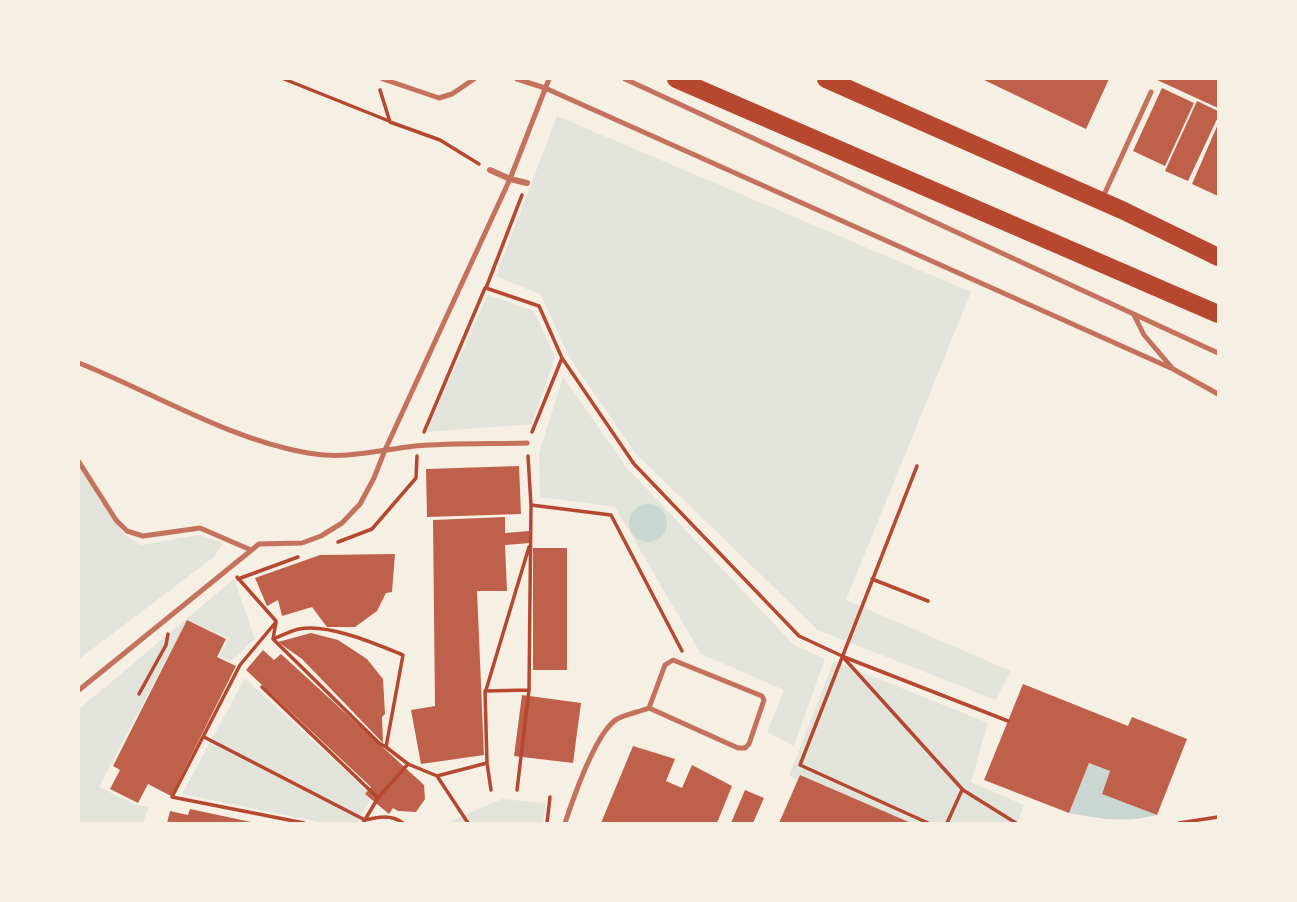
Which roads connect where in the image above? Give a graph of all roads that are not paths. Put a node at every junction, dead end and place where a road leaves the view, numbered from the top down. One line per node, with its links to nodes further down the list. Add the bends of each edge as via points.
1 (383, 79): 2 (lane, via 439,98)
2 (474, 79)
3 (517, 79): 8 (lane)
4 (549, 79): 8 (lane)
5 (625, 79): 16 (lane)
6 (676, 79): 15 (main road)
7 (826, 79): 13 (main road)
8 (545, 88): 11 (lane); 19 (lane)
9 (1151, 92): 13 (lane)
10 (490, 170): 11 (street)
11 (510, 179): 12 (street); 22 (lane)
12 (527, 183)
13 (1101, 201): 14 (main road)
14 (1218, 257)
15 (1218, 314)
16 (1134, 315): 17 (lane); 19 (lane)
17 (1218, 353)
18 (79, 363): 22 (lane, via 269,443 309,454 345,456)
19 (1172, 369): 20 (lane)
20 (1218, 394)
21 (527, 443): 22 (lane)
22 (385, 450): 24 (lane, via 359,504 342,523 302,542 259,544)
23 (79, 463): 24 (lane, via 127,531 143,536 200,528)
24 (251, 551): 25 (lane)
25 (79, 690)
26 (649, 708): 26 (lane, via 738,748 749,744 764,700 673,660 668,661); 27 (lane, via 616,719 599,740)
27 (565, 823)

